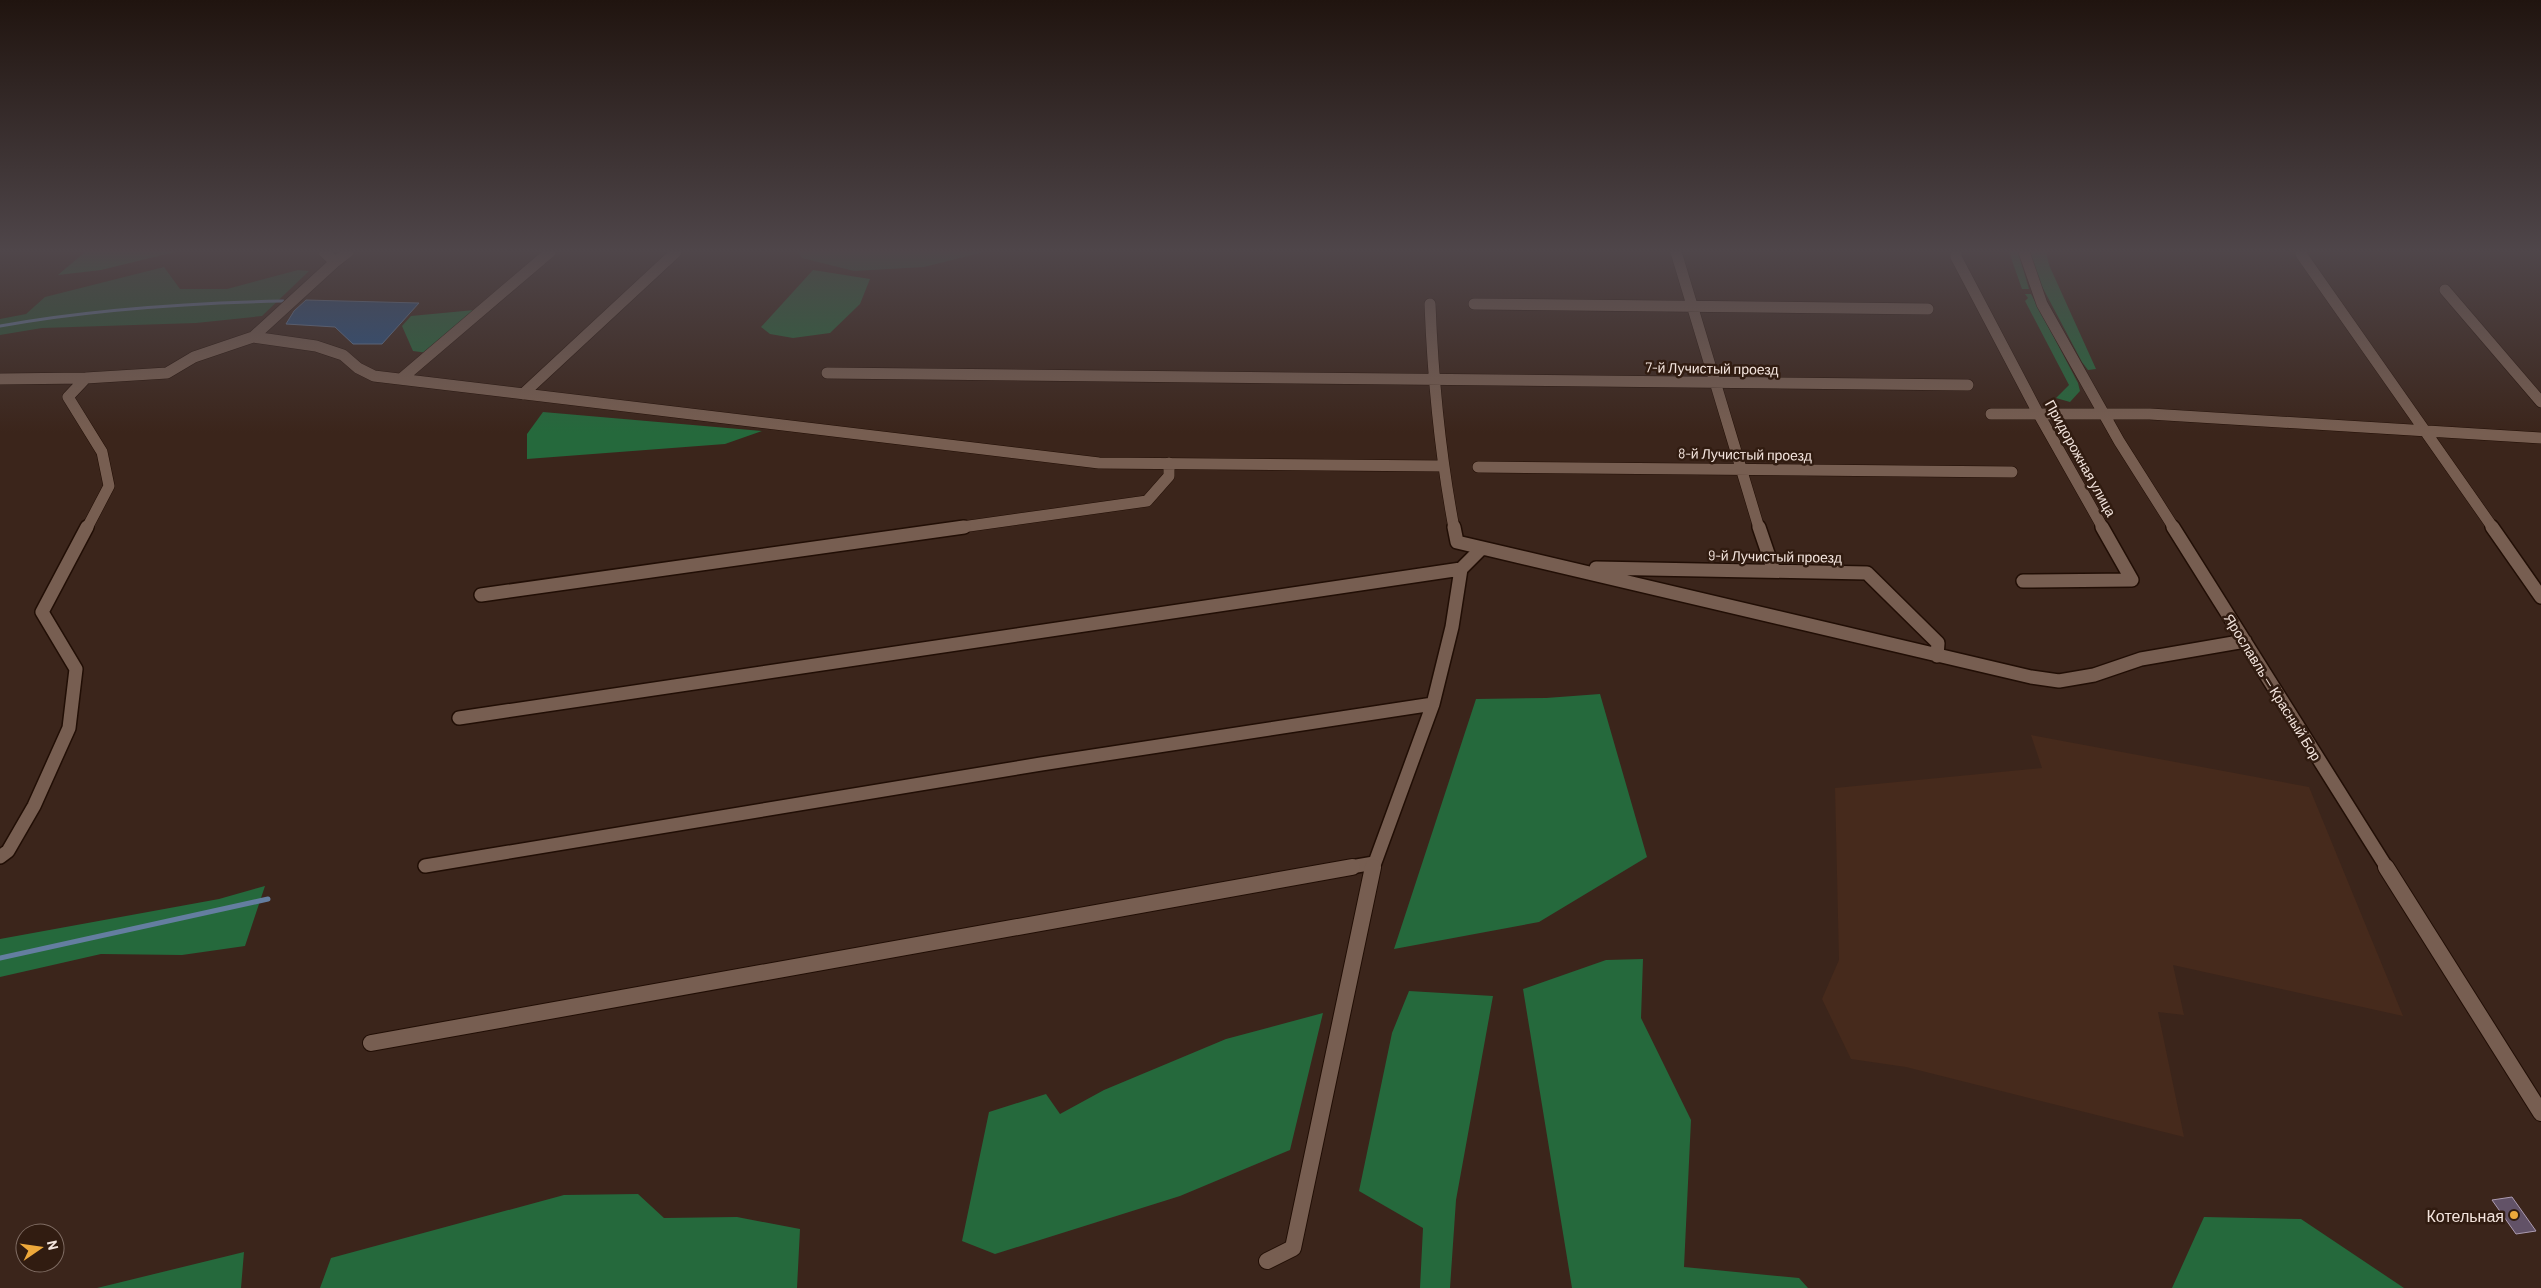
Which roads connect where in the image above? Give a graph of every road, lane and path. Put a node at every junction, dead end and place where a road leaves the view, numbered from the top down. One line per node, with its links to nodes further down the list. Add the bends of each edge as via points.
1 (280, 312): 10 (street)
2 (479, 312): 14 (street)
3 (611, 312): 18 (street)
4 (1430, 312): 15 (street)
5 (1693, 312): 16 (street)
6 (1985, 312): 20 (street, Придорожная улица)
7 (2047, 312): 21 (street, Ярославль — Красный Бор)
8 (2342, 312): 23 (street)
9 (2464, 312): 19 (street)
10 (253, 337): 12 (street, via 194,357 167,374); 14 (street, via 316,346 343,355 374,376)
11 (827, 372): 15 (street, 7-й Лучистый проезд)
12 (86, 378): 13 (street); 41 (street, via 68,397 102,452 110,486 42,612 76,669 69,728 34,806 8,851)
13 (0, 379)
14 (401, 379): 18 (street)
15 (1433, 379): 16 (street, 7-й Лучистый проезд); 26 (street)
16 (1714, 382): 17 (street, 7-й Лучистый проезд); 28 (street)
17 (1968, 384)
18 (523, 394): 25 (street, via 1099,463)
19 (2541, 402)
20 (2038, 413): 21 (street); 22 (street); 34 (street, Придорожная улица, via 2132,580)
21 (2104, 413): 23 (street); 37 (street, Ярославль — Красный Бор)
22 (1991, 414)
23 (2427, 431): 24 (street); 36 (street)
24 (2541, 438)
25 (1169, 463): 26 (street); 35 (street, via 1169,476 1147,501)
26 (1442, 466): 30 (street, via 1456,542)
27 (1478, 468): 28 (street, 8-й Лучистый проезд)
28 (1740, 468): 29 (street, 8-й Лучистый проезд); 33 (street)
29 (2012, 472)
30 (1482, 548): 31 (street); 32 (street)
31 (1571, 568): 33 (street, 9-й Лучистый проезд); 38 (street)
32 (1461, 569): 39 (street, via 1452,627); 40 (street)
33 (1774, 572): 38 (street, 9-й Лучистый проезд, via 1868,573 1938,643)
34 (2023, 581)
35 (481, 595)
36 (2541, 597)
37 (2245, 642): 38 (street, via 2141,659 2094,675 2059,681 2031,678); 45 (street, Ярославль — Красный Бор)
38 (1937, 656)
39 (1433, 704): 42 (street); 43 (street, via 1041,764)
40 (459, 718)
41 (0, 857)
42 (1374, 863): 44 (street); 46 (street, via 1293,1248)
43 (425, 866)
44 (371, 1042)
45 (2541, 1113)
46 (1267, 1261)

